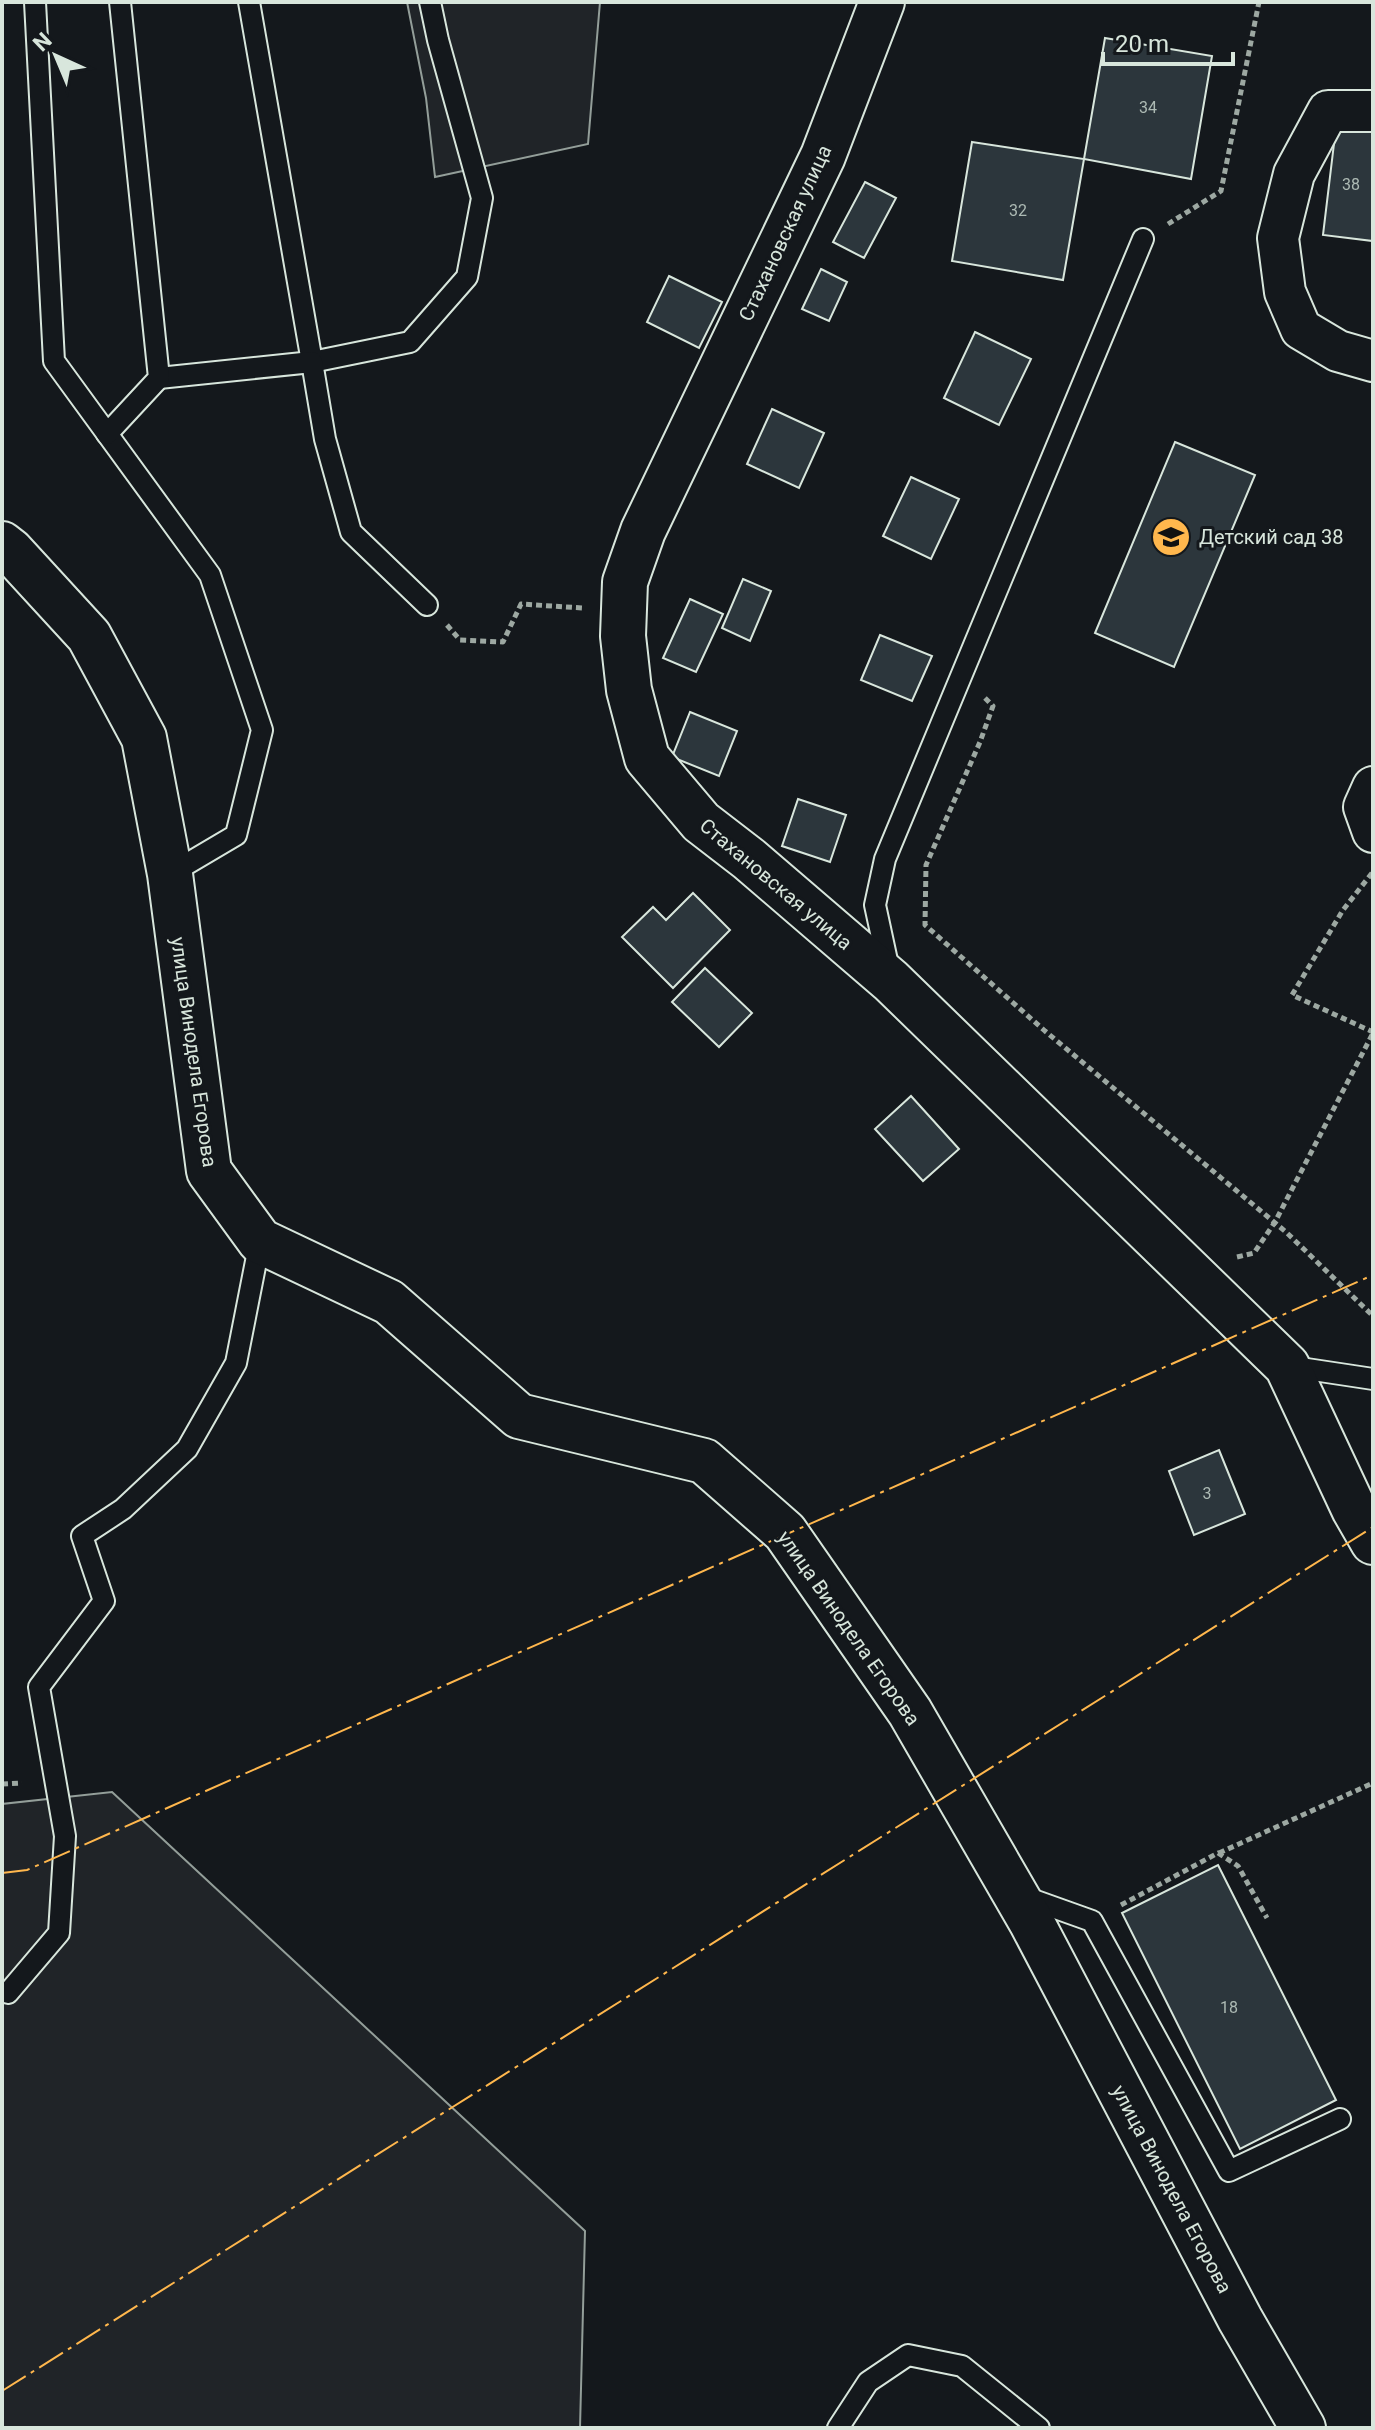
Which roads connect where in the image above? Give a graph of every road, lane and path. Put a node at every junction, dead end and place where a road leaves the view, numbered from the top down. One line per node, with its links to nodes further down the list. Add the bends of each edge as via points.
1 (35, 2): 12 (lane, via 54,361)
2 (120, 2): 11 (lane)
3 (249, 2): 10 (lane)
4 (430, 2): 10 (lane, via 482,198 467,277 410,342)
5 (882, 2): 15 (main road, Стахановская улица, via 823,156 643,531 625,582)
6 (1259, 2): 8 (path, via 1221,191)
7 (1373, 111): 9 (street, via 1328,111 1294,174 1278,238 1285,292 1301,329 1338,351)
8 (1143, 239): 16 (lane)
9 (1373, 361)
10 (312, 362): 11 (lane); 14 (lane, via 325,439 351,532)
11 (159, 378): 12 (lane)
12 (107, 434): 20 (lane, via 210,575 262,730 236,835)
13 (2, 544): 20 (main road, улица Винодела Егорова, via 89,636 144,738)
14 (427, 605): 15 (path, via 460,640 503,642 521,604)
15 (623, 611): 21 (main road, Стахановская улица, via 629,690 647,758 701,822)
16 (962, 673): 21 (lane, via 885,859 875,905); 23 (path, via 993,706 926,865 925,925)
17 (1373, 787): 18 (street, via 1364,807)
18 (1373, 832)
19 (1373, 872): 22 (path, via 1343,910 1292,995)
20 (170, 874): 24 (main road, улица Винодела Егорова, via 209,1171)
21 (891, 981): 25 (main road, Стахановская улица)
22 (1373, 1033): 23 (path)
23 (1275, 1222): 25 (path, via 1254,1253); 26 (path)
24 (260, 1241): 32 (main road, улица Винодела Егорова, via 389,1302 519,1416 704,1461 785,1532 910,1712); 35 (lane, via 236,1363 187,1449 123,1509 82,1536 104,1601 39,1687 65,1836 59,1933)
25 (1186, 1268): 27 (main road, Стахановская улица)
26 (1373, 1316)
27 (1287, 1366): 28 (lane); 29 (main road, Стахановская улица)
28 (1373, 1379)
29 (1373, 1542)
30 (1373, 1783): 31 (path)
31 (1218, 1853): 33 (path, via 1238,1866); 34 (path)
32 (1015, 1893): 34 (lane); 39 (main road, улица Винодела Егорова)
33 (1267, 1918)
34 (1092, 1921): 36 (lane, via 1229,2171)
35 (8, 1993)
36 (1340, 2119)
37 (838, 2428): 38 (lane, via 868,2382 908,2355 962,2366)
38 (1039, 2428)
39 (1303, 2428)

